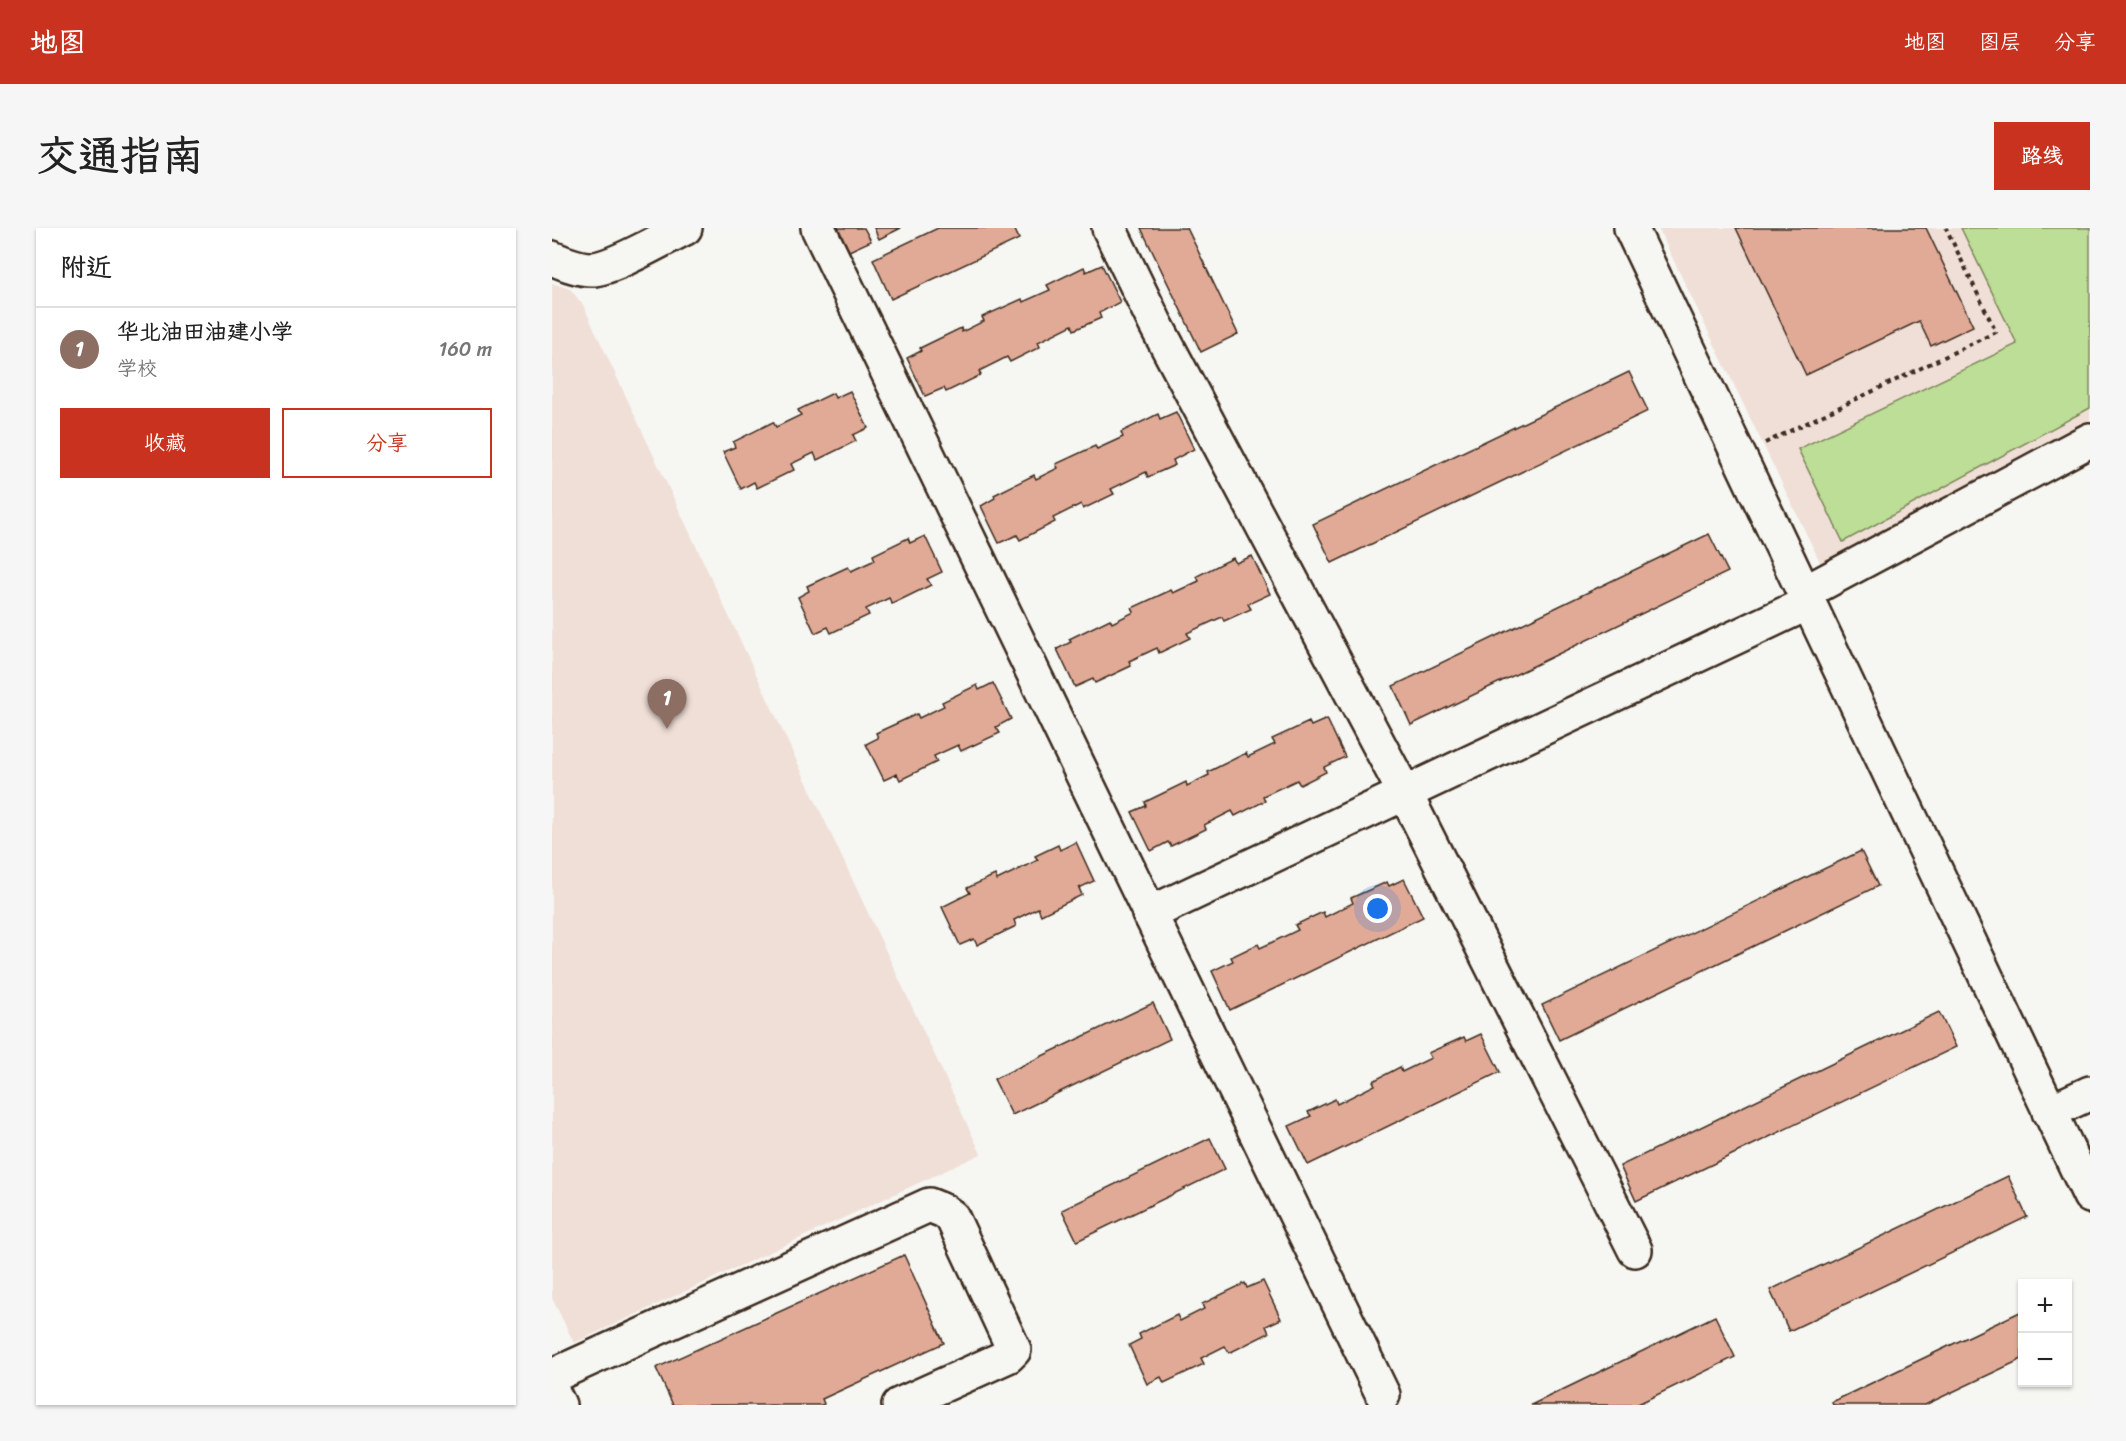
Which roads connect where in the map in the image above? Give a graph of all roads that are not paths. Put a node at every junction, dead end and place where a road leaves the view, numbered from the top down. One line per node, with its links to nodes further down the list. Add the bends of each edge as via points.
1 (686, 228): 5 (street, via 594,269)
2 (818, 228): 9 (street)
3 (1109, 228): 8 (street, via 1155,323)
4 (1631, 228): 7 (street)
5 (552, 258)
6 (2090, 440): 7 (street)
7 (1806, 598): 8 (street); 11 (street)
8 (1405, 794): 9 (street); 13 (street)
9 (1149, 914): 16 (street)
10 (2090, 1093): 11 (street)
11 (2049, 1112): 12 (street)
12 (2090, 1196)
13 (1635, 1250)
14 (552, 1376): 18 (street, via 929,1205 952,1217 1014,1350)
15 (552, 1391): 17 (street)
16 (1383, 1395)
17 (559, 1405)
18 (899, 1405)

